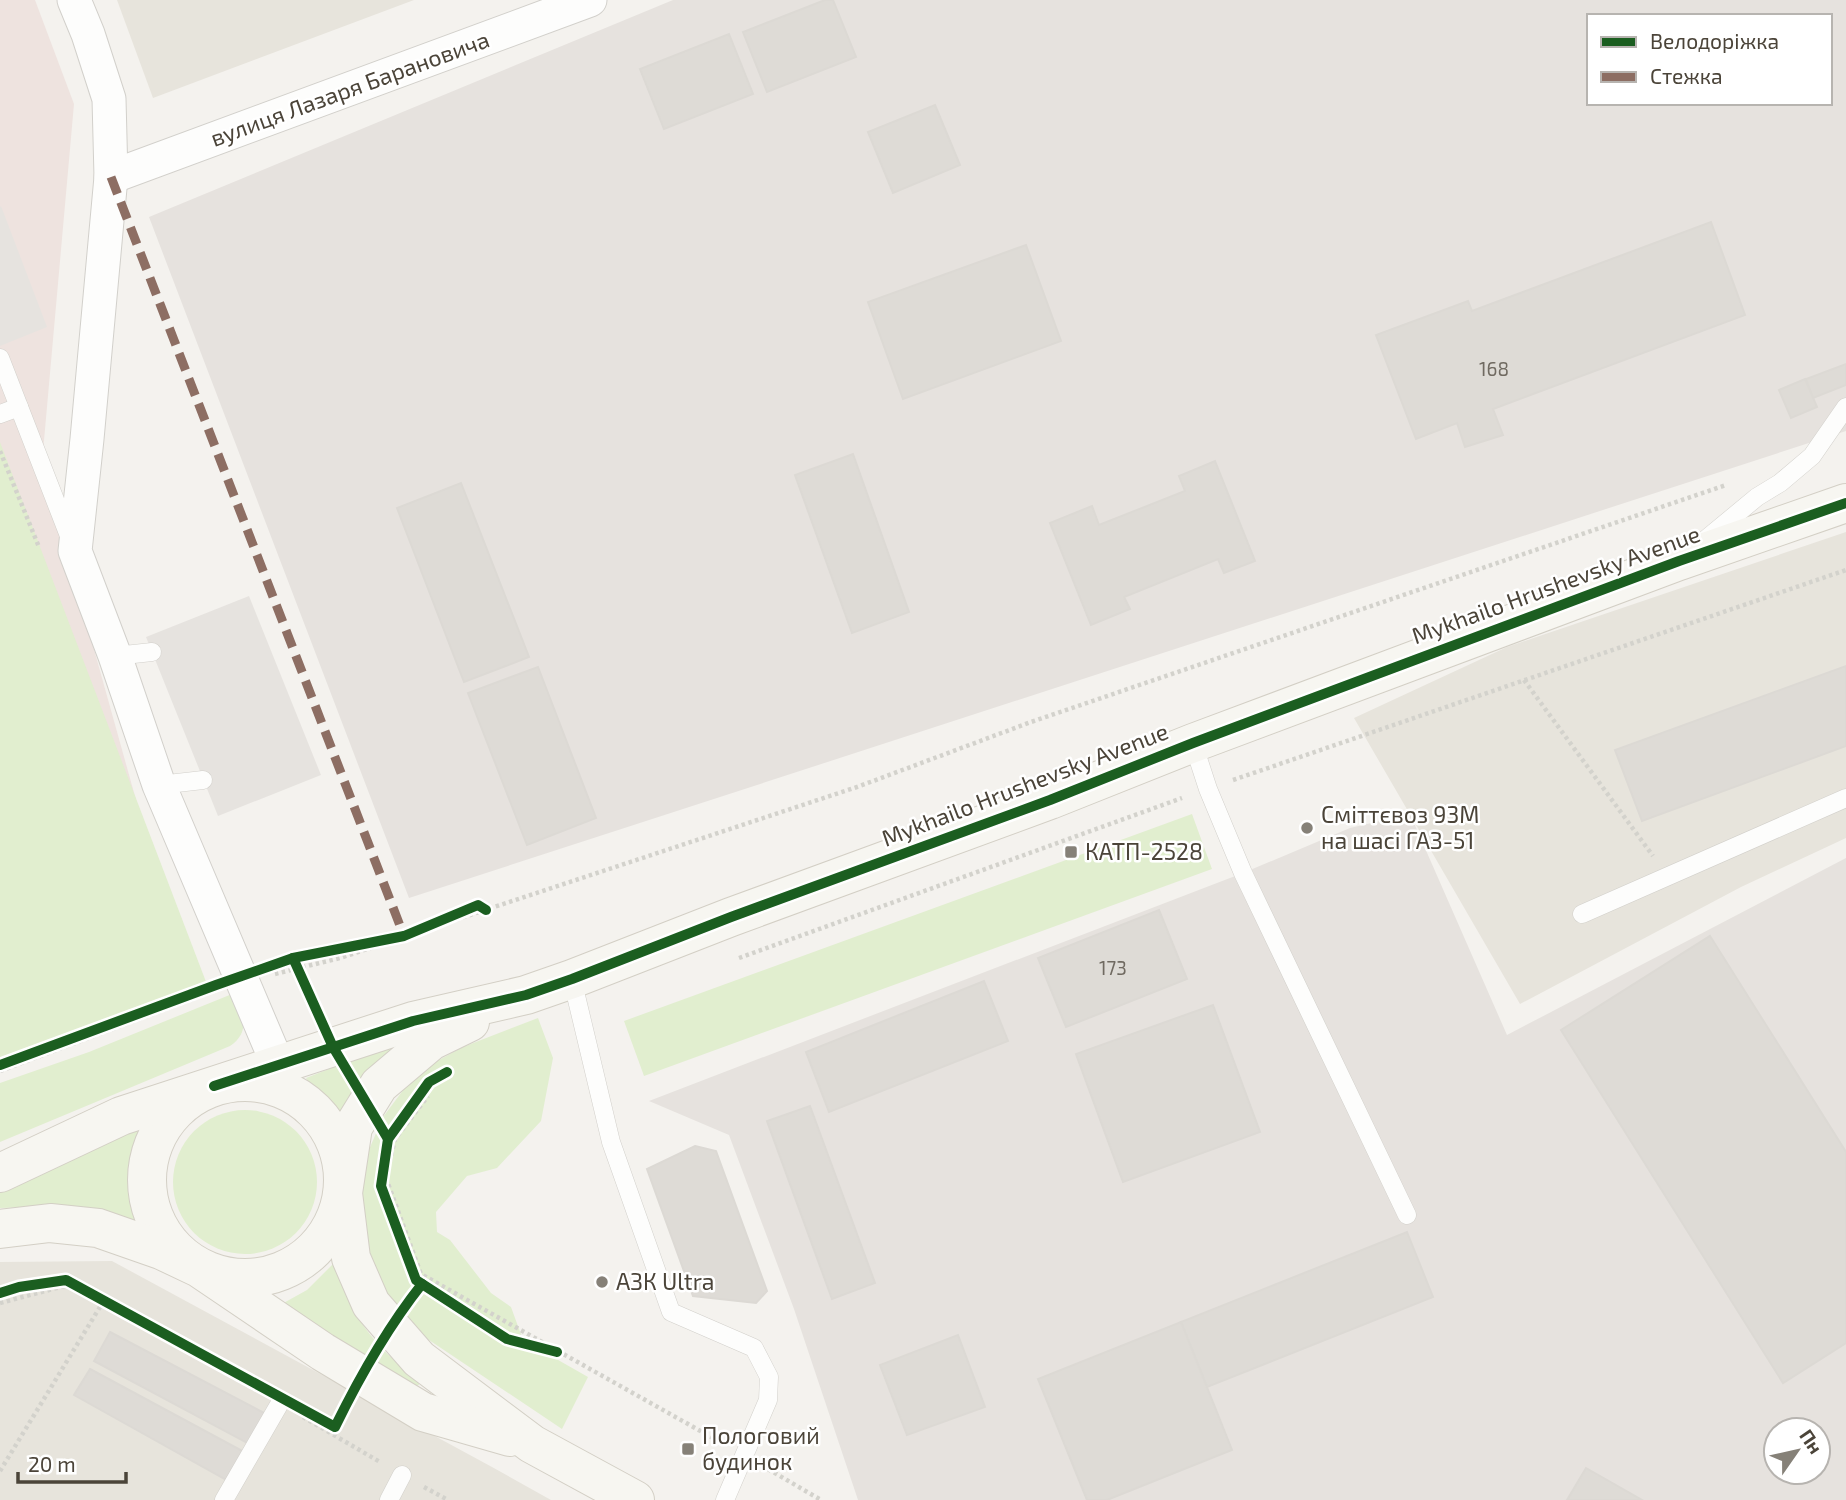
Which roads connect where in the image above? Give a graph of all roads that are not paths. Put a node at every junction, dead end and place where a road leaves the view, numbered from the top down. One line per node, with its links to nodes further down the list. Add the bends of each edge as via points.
1 (74, 0): 3 (street, via 109,99)
2 (590, 0): 3 (street, вулиця Лазаря Барановича)
3 (111, 177): 9 (street)
4 (0, 358): 5 (lane)
5 (19, 407): 7 (lane); 9 (lane)
6 (1846, 407): 10 (lane, via 1812,456)
7 (0, 414)
8 (1846, 503): 10 (street, Mykhailo Hrushevsky Avenue)
9 (75, 551): 12 (street)
10 (1679, 561): 13 (street, Mykhailo Hrushevsky Avenue)
11 (152, 652): 12 (lane)
12 (115, 656): 15 (street)
13 (1194, 743): 18 (street, Mykhailo Hrushevsky Avenue); 25 (lane, via 1243,873)
14 (203, 780): 15 (lane)
15 (159, 785): 20 (street)
16 (1846, 798): 17 (lane)
17 (1582, 914)
18 (572, 979): 19 (street, Mykhailo Hrushevsky Avenue); 34 (lane, via 611,1142 671,1312 754,1348 769,1377 768,1400)
19 (526, 995): 20 (street, Mykhailo Hrushevsky Avenue, via 413,1021); 24 (street, Mykhailo Hrushevsky Avenue, via 431,1041 379,1085 353,1127)
20 (278, 1065): 21 (street, Mykhailo Hrushevsky Avenue); 22 (street)
21 (214, 1086): 22 (street, via 240,1081 267,1084); 23 (street, Mykhailo Hrushevsky Avenue, via 121,1116); 27 (street, via 185,1101 163,1126 149,1156 146,1189 155,1220 173,1248)
22 (314, 1109): 24 (street, via 342,1162)
23 (0, 1173)
24 (343, 1193): 27 (street, via 334,1223 316,1249 291,1268 261,1278 229,1278); 29 (street, via 351,1258 371,1304 419,1359)
25 (1407, 1215)
26 (0, 1229): 27 (street, via 50,1223 98,1228)
27 (199, 1268): 29 (street, via 323,1352 423,1412)
28 (279, 1399): 31 (lane)
29 (532, 1444): 33 (street)
30 (402, 1475): 32 (lane)
31 (224, 1500)
32 (389, 1500)
33 (635, 1500)
34 (725, 1500)

